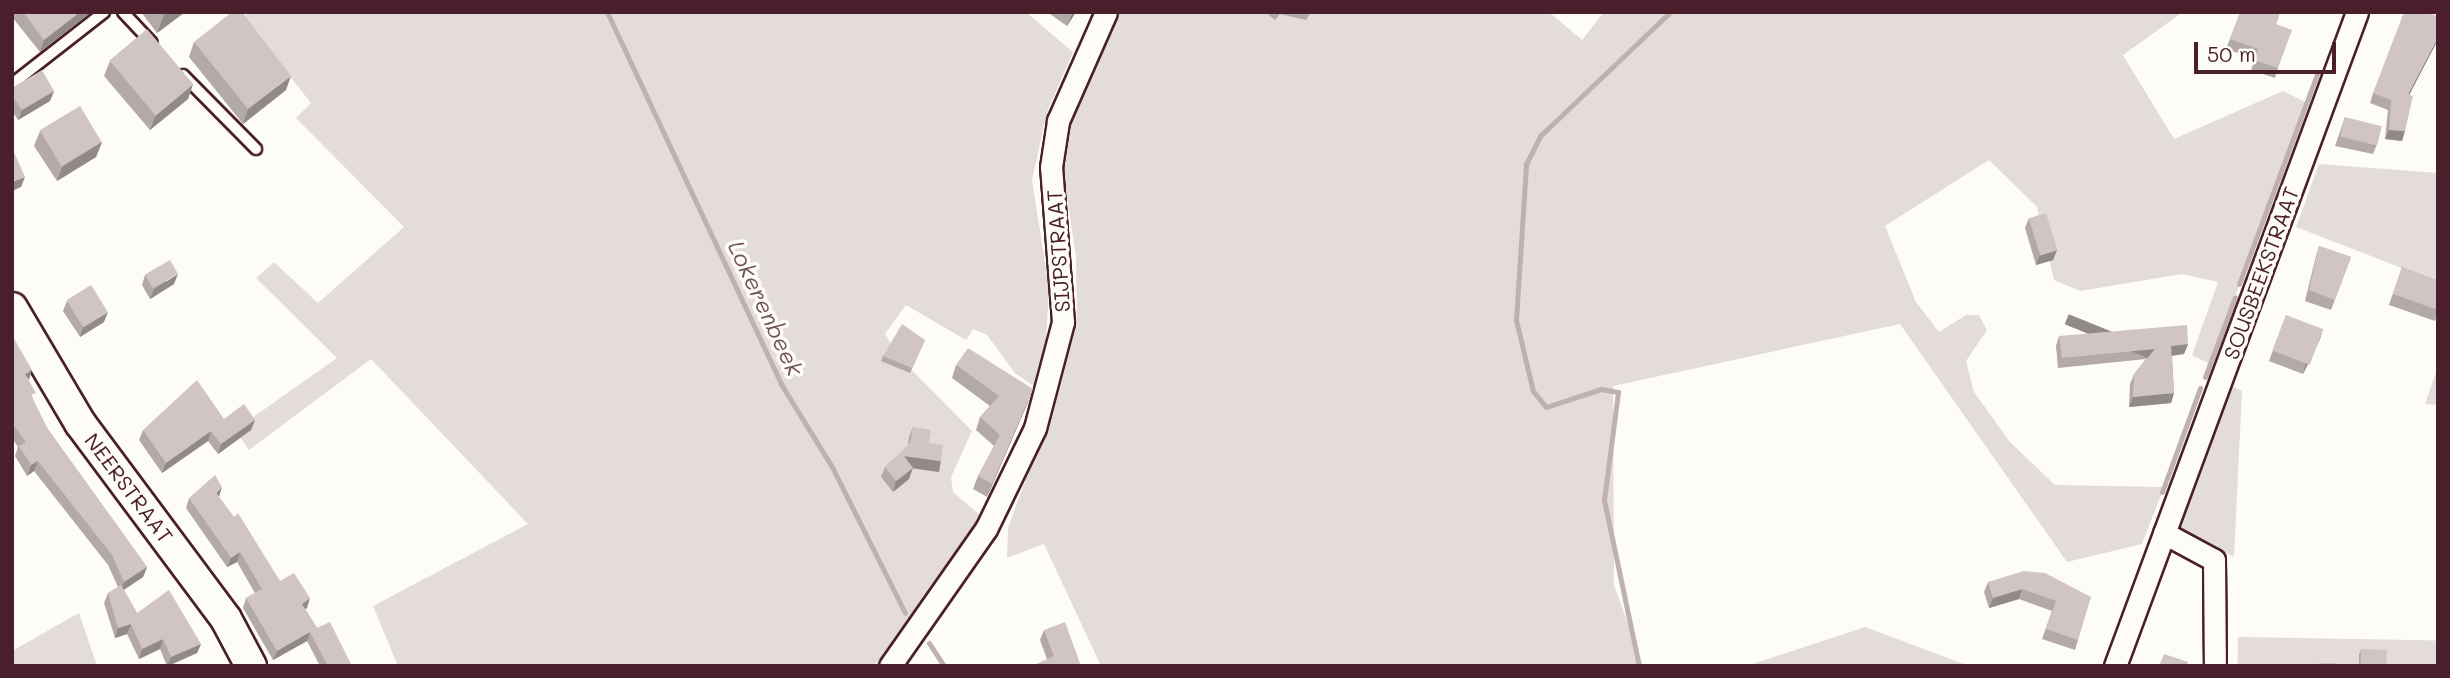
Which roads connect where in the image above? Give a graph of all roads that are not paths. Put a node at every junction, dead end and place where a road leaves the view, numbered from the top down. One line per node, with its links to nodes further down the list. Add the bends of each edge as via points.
1 (104, 12): 7 (lane)
2 (123, 12): 5 (lane)
3 (1106, 12): 12 (street, SIJPSTRAAT, via 1058,121 1051,167 1063,322 1035,428 986,529)
4 (2357, 12): 10 (street, SOUSBEEKSTRAAT)
5 (159, 51)
6 (169, 61): 8 (lane)
7 (12, 84)
8 (256, 149)
9 (12, 308): 11 (street, NEERSTRAAT, via 80,423 226,619)
10 (2164, 533): 13 (street, SOUSBEEKSTRAAT); 14 (street, via 2214,560)
11 (251, 666)
12 (890, 666)
13 (2115, 666)
14 (2215, 666)

